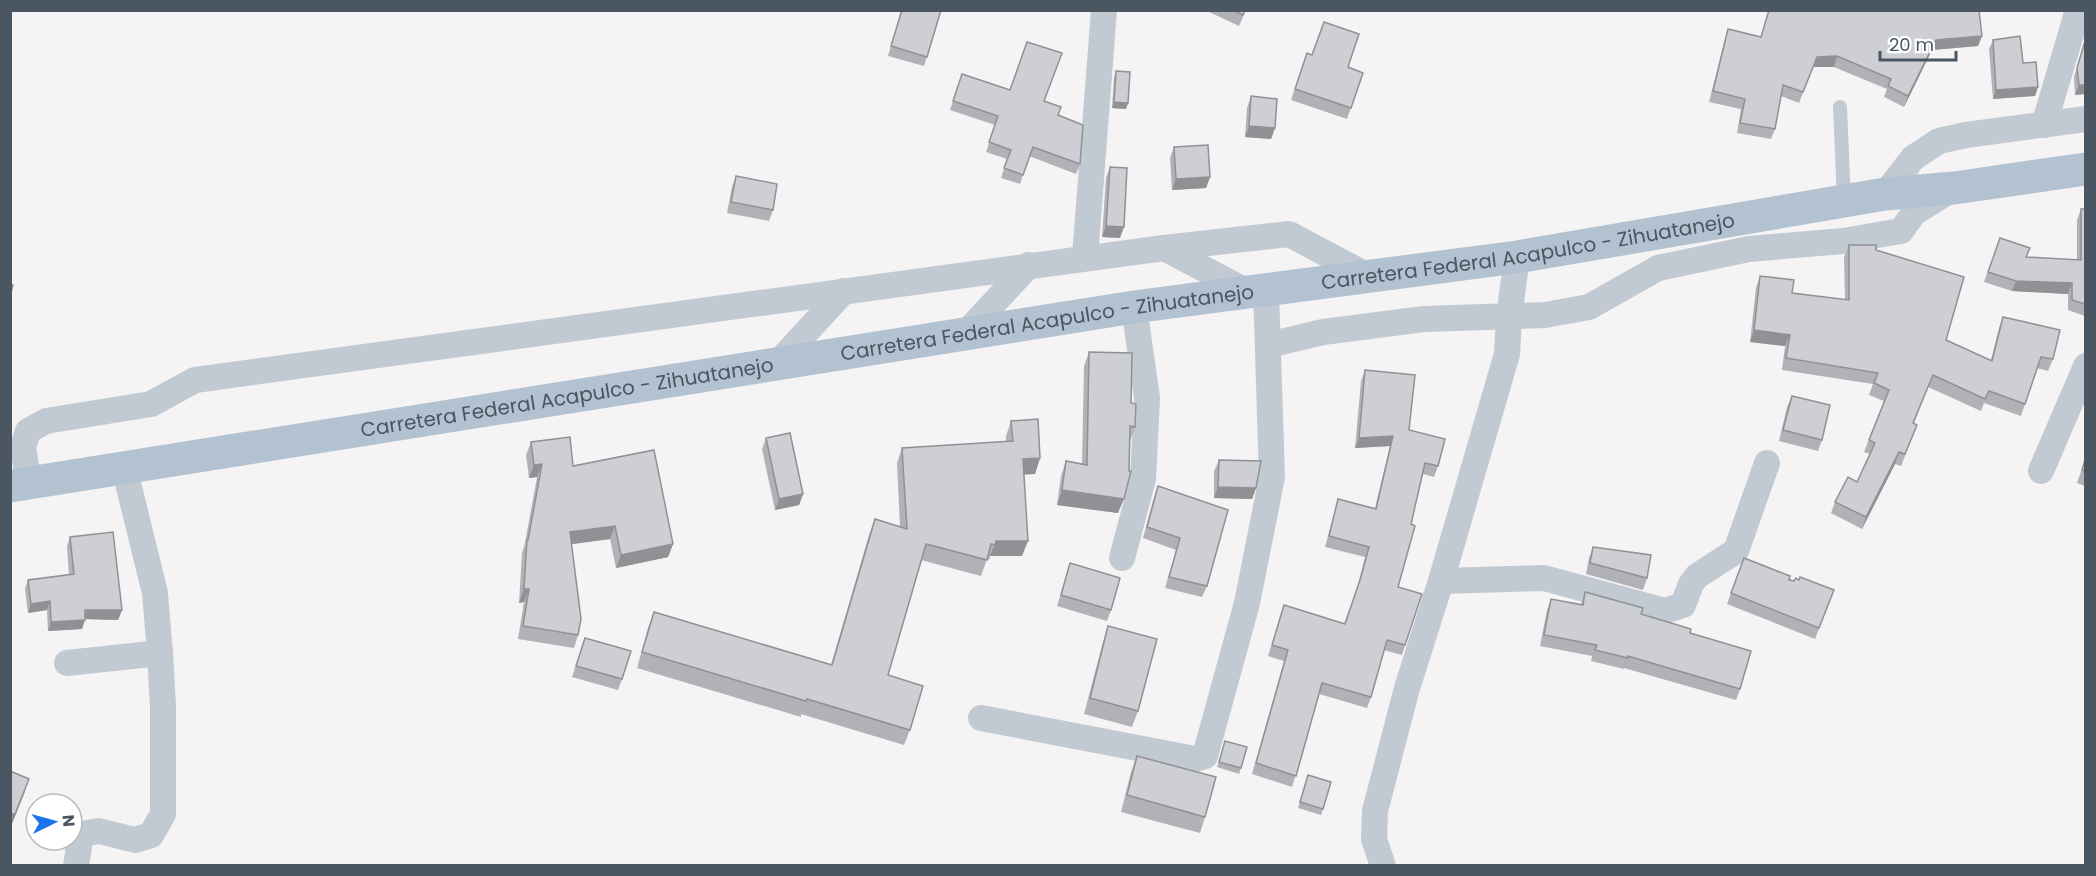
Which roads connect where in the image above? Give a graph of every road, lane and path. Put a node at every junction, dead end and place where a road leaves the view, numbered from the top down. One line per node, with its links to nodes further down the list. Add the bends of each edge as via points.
1 (1104, 10): 11 (street)
2 (2078, 10): 5 (street)
3 (1840, 107): 9 (lane)
4 (2085, 119): 5 (street)
5 (2044, 125): 8 (street, via 1939,141 1913,158)
6 (2085, 170): 7 (main road, Carretera Federal Acapulco - Zihuatanejo)
7 (1954, 188): 8 (main road, Carretera Federal Acapulco - Zihuatanejo); 18 (street, via 1914,213 1901,231 1844,241 1749,249 1658,268 1589,308)
8 (1885, 194): 9 (main road, Carretera Federal Acapulco - Zihuatanejo)
9 (1844, 201): 12 (main road, Carretera Federal Acapulco - Zihuatanejo)
10 (1164, 248): 11 (street); 14 (street, via 1289,234); 16 (street)
11 (1085, 257): 13 (street)
12 (1517, 257): 14 (main road, Carretera Federal Acapulco - Zihuatanejo); 18 (street)
13 (1029, 265): 15 (street); 19 (street)
14 (1370, 277): 16 (main road, Carretera Federal Acapulco - Zihuatanejo)
15 (844, 291): 21 (street); 26 (street, via 195,380 151,404 46,421 28,431)
16 (1257, 291): 17 (main road, Carretera Federal Acapulco - Zihuatanejo); 20 (street)
17 (1134, 308): 19 (main road, Carretera Federal Acapulco - Zihuatanejo); 27 (street, via 1147,398 1143,479)
18 (1509, 317): 20 (street, via 1424,319 1323,332); 28 (street, via 1507,354)
19 (965, 334): 21 (main road, Carretera Federal Acapulco - Zihuatanejo)
20 (1268, 345): 31 (street, via 1272,477 1247,603 1205,756 1195,759)
21 (777, 364): 24 (main road, Carretera Federal Acapulco - Zihuatanejo)
22 (2085, 366): 25 (street)
23 (1767, 463): 28 (street, via 1736,551 1697,576 1683,605 1665,611 1544,578)
24 (124, 467): 26 (main road, Carretera Federal Acapulco - Zihuatanejo); 29 (street, via 155,593)
25 (2041, 471)
26 (20, 485)
27 (1122, 558)
28 (1441, 581): 33 (street, via 1407,688 1375,811 1374,839)
29 (160, 653): 30 (street); 32 (street, via 163,814 151,835 135,840 99,831 87,833 80,840)
30 (67, 663)
31 (981, 718)
32 (76, 866)
33 (1383, 866)

